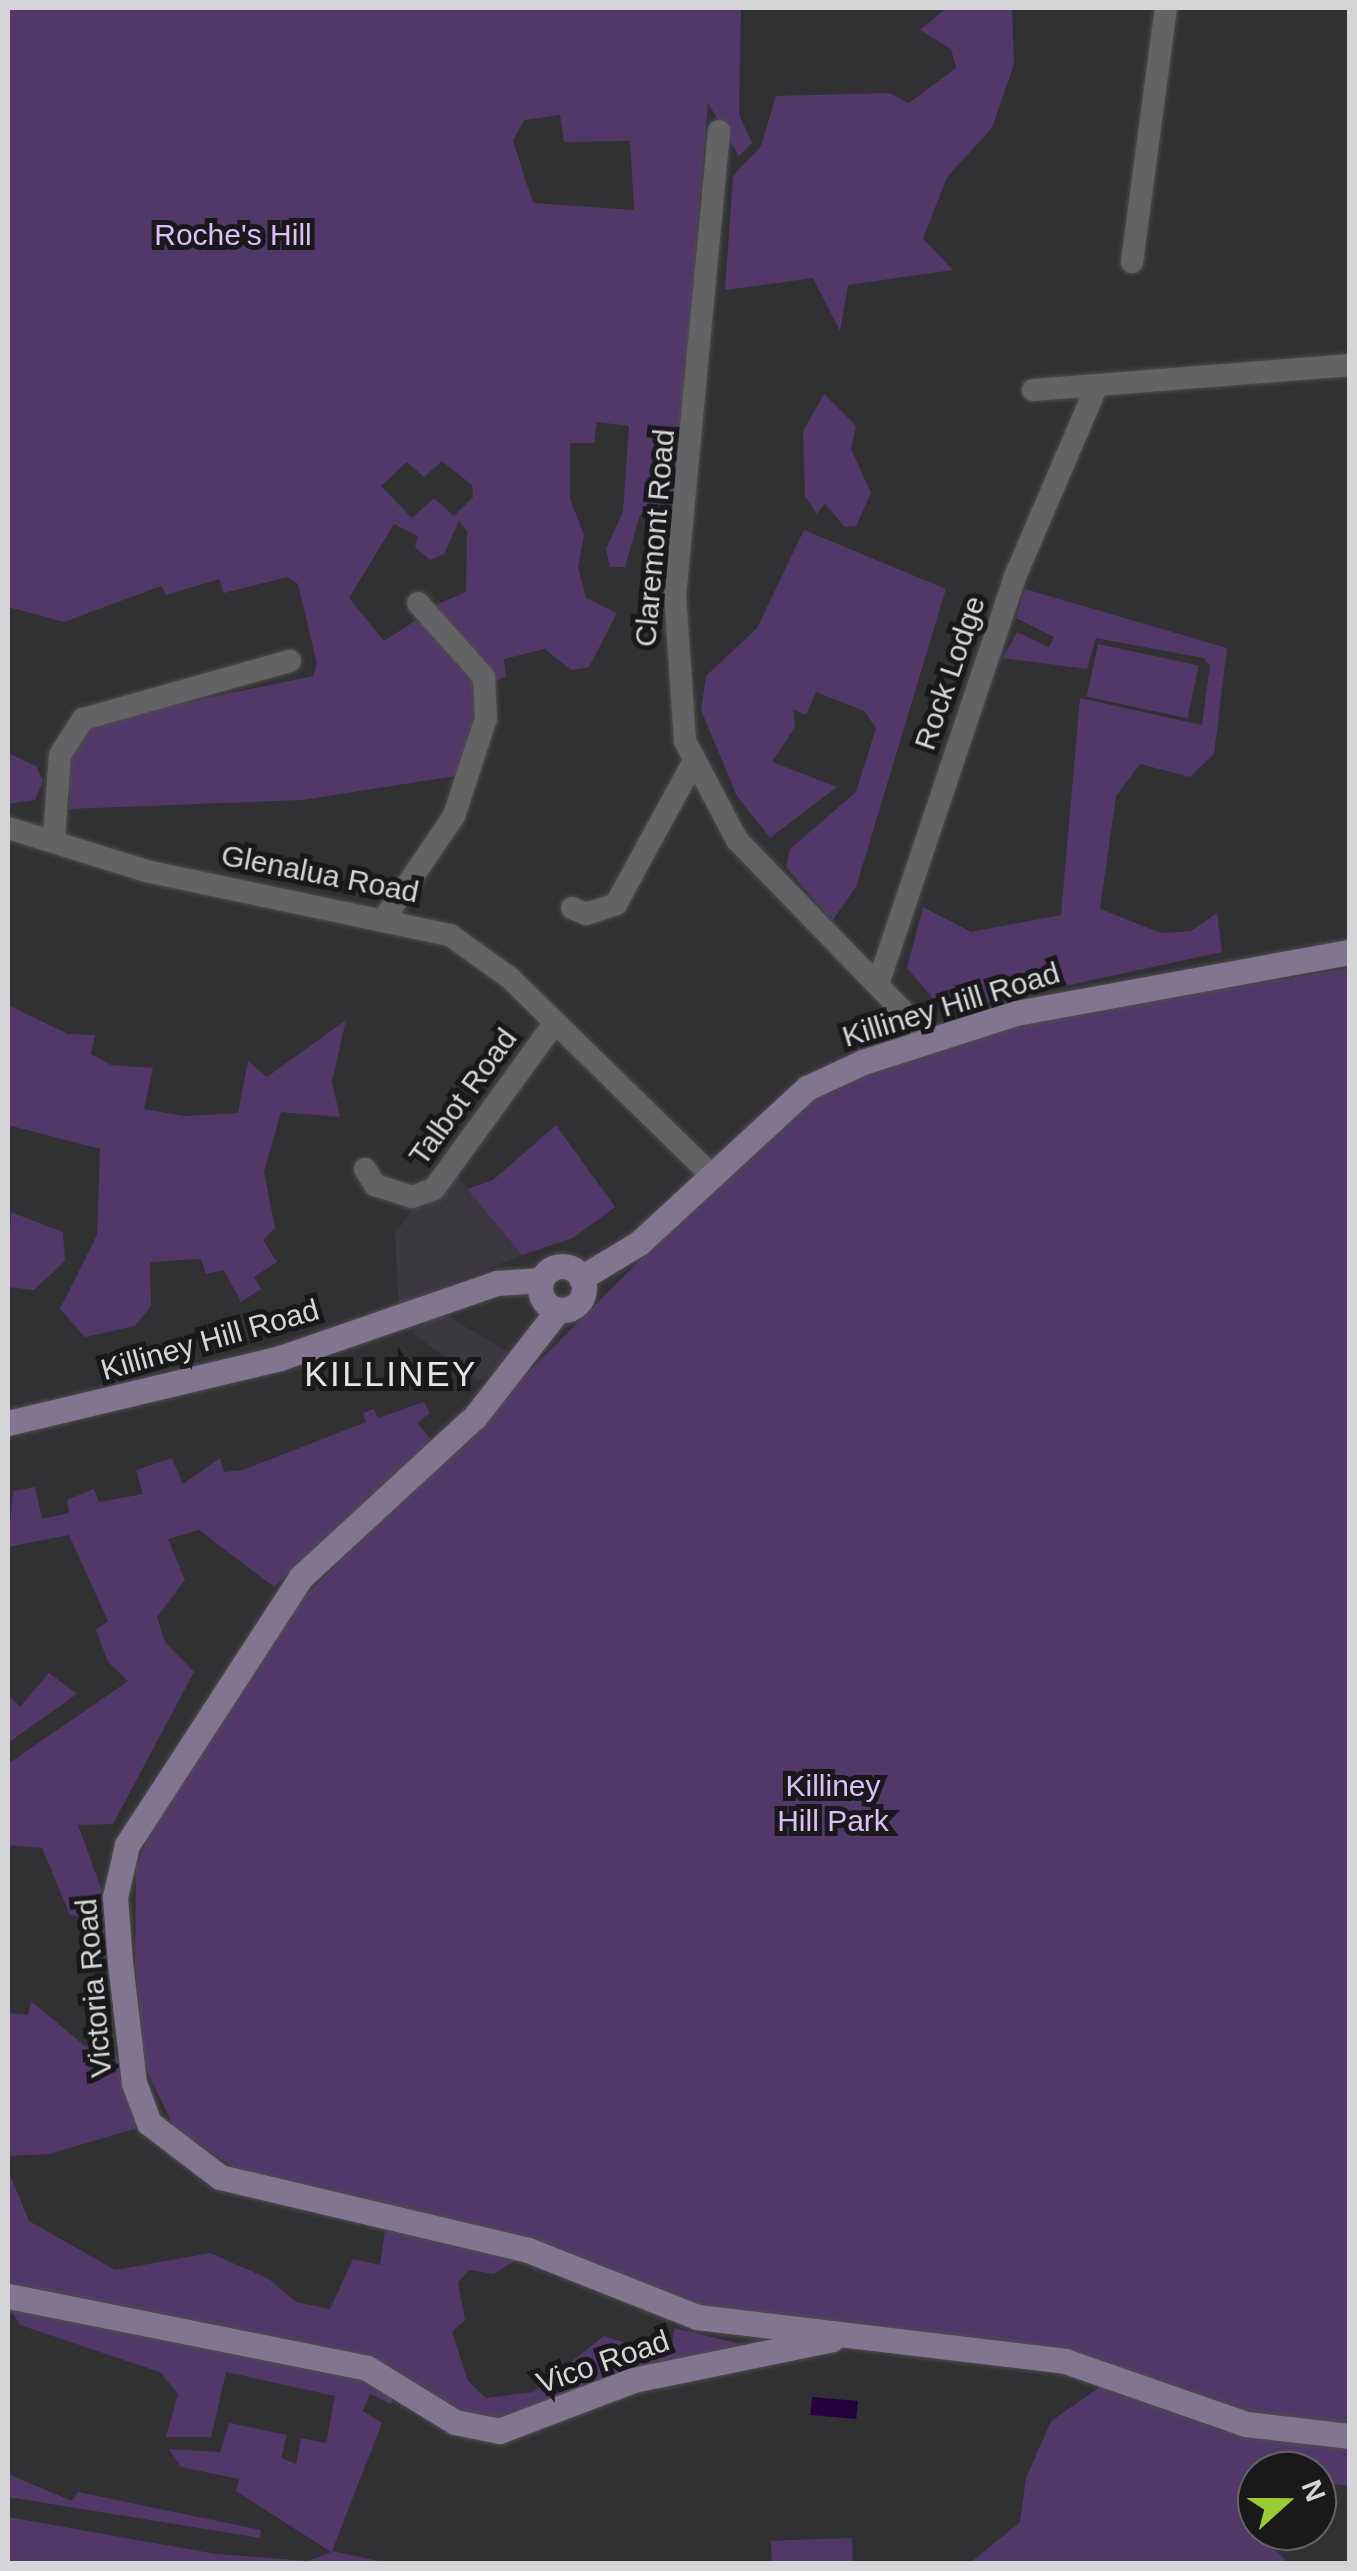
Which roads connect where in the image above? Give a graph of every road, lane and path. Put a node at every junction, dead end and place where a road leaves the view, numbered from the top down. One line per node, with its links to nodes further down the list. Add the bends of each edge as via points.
1 (1166, 8): 3 (street)
2 (719, 131): 9 (street, Claremont Road, via 675,594 674,671)
3 (1132, 262)
4 (1350, 366): 6 (street)
5 (1034, 390): 6 (street)
6 (1095, 390): 15 (street, Rock Lodge, via 1005,605)
7 (418, 602): 13 (street, via 484,677 486,718 454,816)
8 (290, 661): 11 (street, via 84,719 60,755)
9 (694, 761): 12 (street, via 616,904 604,912); 15 (street, Claremont Road, via 737,840)
10 (8, 828): 11 (street, Glenalua Road)
11 (54, 838): 13 (street, Glenalua Road, via 146,871)
12 (572, 908)
13 (386, 916): 16 (street, Glenalua Road, via 458,940)
14 (1350, 952): 17 (street, Killiney Hill Road, via 1158,983)
15 (879, 981): 17 (street, Claremont Road)
16 (554, 1024): 18 (street, Talbot Road, via 424,1196 375,1184); 19 (street, Glenalua Road)
17 (930, 1039): 19 (street, Killiney Hill Road, via 807,1088)
18 (365, 1169)
19 (712, 1176): 20 (street, Killiney Hill Road, via 639,1243)
20 (581, 1278): 21 (street, via 560,1266); 22 (street, via 580,1300)
21 (541, 1280): 22 (street, via 541,1296); 23 (street, Killiney Hill Road, via 496,1283 280,1358)
22 (558, 1310): 25 (street, Victoria Road, via 472,1420 301,1577 127,1845 115,1897 130,2066 149,2123 220,2176 528,2250 697,2317)
23 (8, 1423)
24 (8, 2296): 25 (street, Vico Road, via 367,2368 456,2422 499,2431 633,2380 732,2356 818,2348)
25 (837, 2336): 26 (street, Vico Road, via 1065,2361 1246,2424)
26 (1350, 2436)

